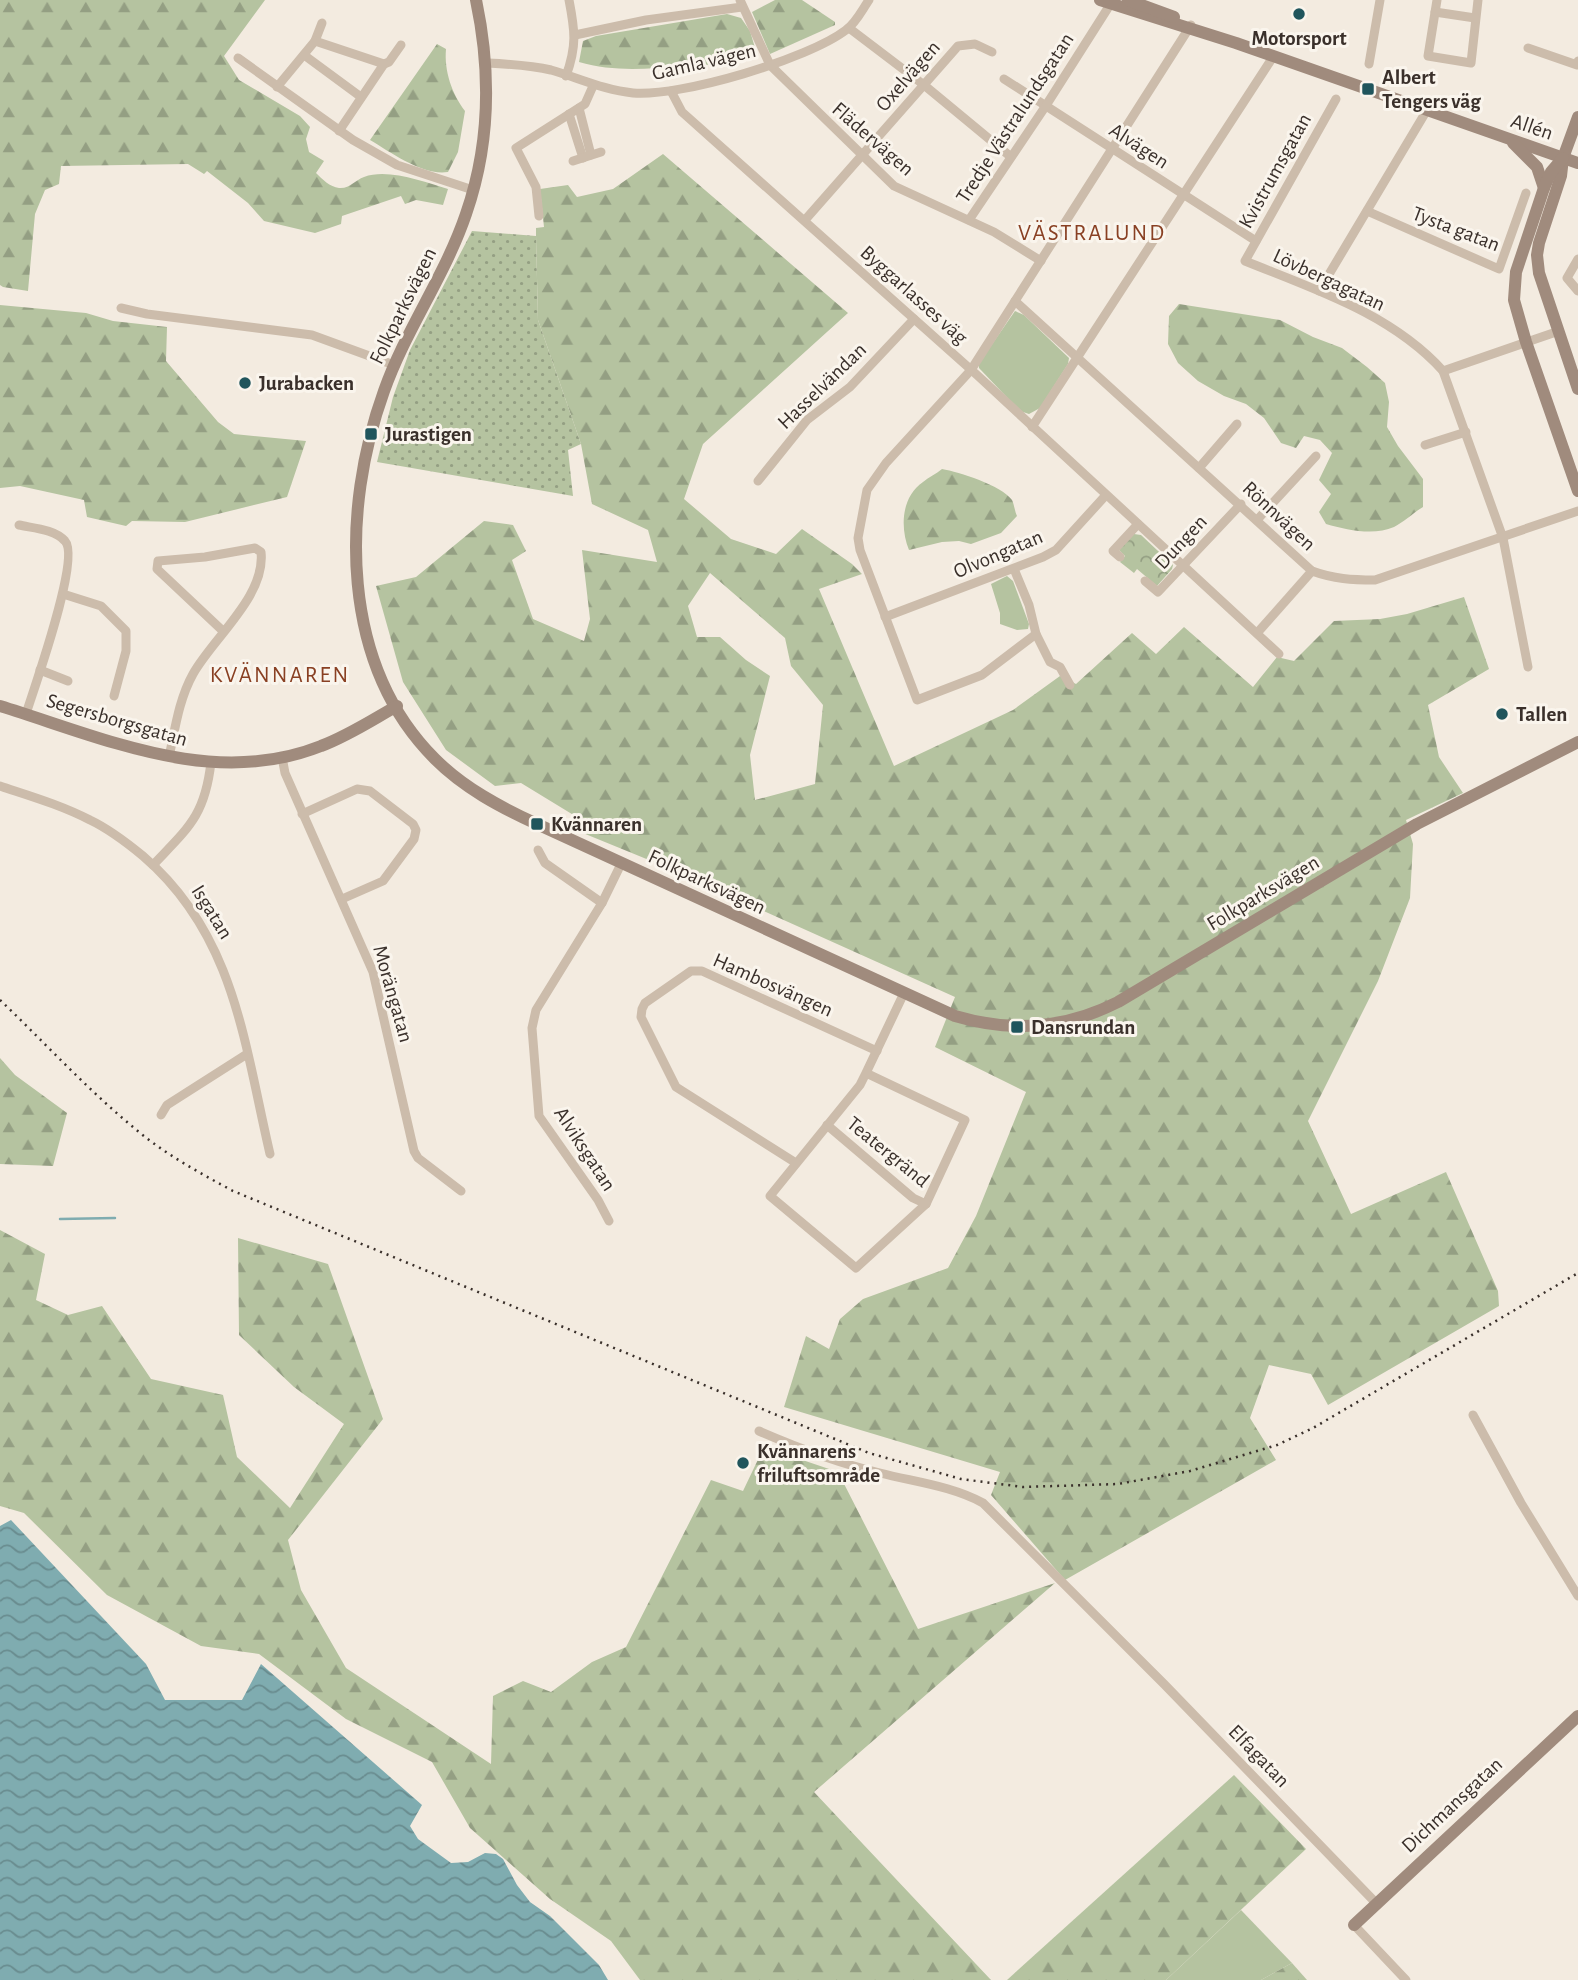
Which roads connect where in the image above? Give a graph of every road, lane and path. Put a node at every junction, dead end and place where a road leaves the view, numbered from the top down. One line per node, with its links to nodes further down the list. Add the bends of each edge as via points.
1 (476, 0): 24 (main road, Folkparksvägen)
2 (569, 0): 16 (street)
3 (869, 0): 15 (street, Gamla vägen)
4 (1128, 0): 10 (main road, Allén)
5 (1380, 0): 26 (street)
6 (1437, 0): 11 (street)
7 (1478, 0): 12 (street)
8 (1108, 1): 10 (main road, Allén); 37 (street, Tredje Västralundsgatan)
9 (741, 3): 16 (street); 27 (street)
10 (1152, 9): 14 (main road, Allén)
11 (1435, 12): 12 (street); 12 (street, via 1428,56 1471,62)
12 (1475, 18)
13 (322, 23): 17 (street)
14 (1190, 27): 22 (main road, Allén); 44 (street)
15 (849, 28): 27 (street, Gamla vägen); 31 (street)
16 (575, 35): 29 (street, via 575,52)
17 (315, 41): 21 (street); 25 (street)
18 (401, 45): 25 (street)
19 (1528, 48): 28 (street)
20 (992, 52): 31 (street, Oxelvägen, via 975,44 958,46)
21 (304, 55): 33 (street); 35 (street)
22 (1273, 57): 39 (main road, Allén); 52 (street)
23 (238, 58): 33 (street)
24 (487, 63): 29 (street, Gamla vägen, via 523,65); 50 (main road, Folkparksvägen, via 485,116)
25 (384, 64): 35 (street)
26 (1369, 64)
27 (769, 65): 34 (street, Gamla vägen); 45 (street, Flädervägen)
28 (1577, 66)
29 (566, 76): 32 (street, Gamla vägen)
30 (1004, 79): 37 (street, Alvägen)
31 (924, 85): 45 (street, Oxelvägen); 46 (street)
32 (593, 86): 34 (street, Gamla vägen, via 632,93); 38 (street)
33 (277, 87): 42 (street)
34 (671, 91): 55 (street, Byggarlasses väg, via 682,112)
35 (361, 97): 42 (street)
36 (1336, 99): 57 (street, Kvistrumsgatan)
37 (1045, 107): 44 (street, Alvägen); 46 (street, Tredje Västralundsgatan)
38 (579, 108): 40 (street); 40 (street, via 587,156)
39 (1427, 110): 43 (main road, Allén); 53 (street)
40 (569, 114): 54 (street, via 516,148 536,187)
41 (1578, 117): 47 (main road)
42 (339, 131): 50 (street, via 397,165)
43 (1510, 140): 47 (main road, Allén); 49 (main road, via 1537,167)
44 (1112, 149): 52 (street, Alvägen); 59 (street)
45 (861, 157): 55 (street, Oxelvägen); 56 (street, Flädervägen, via 894,186)
46 (1011, 157): 56 (street, Tredje Västralundsgatan)
47 (1563, 158): 48 (main road, Allén); 49 (main road); 66 (main road, via 1537,255)
48 (1578, 163)
49 (1544, 188): 67 (main road, via 1514,289)
50 (473, 190): 69 (main road, Folkparksvägen, via 456,240)
51 (1526, 193): 53 (street, Tysta gatan, via 1499,269)
52 (1183, 195): 57 (street, Alvägen); 68 (street)
53 (1367, 211): 61 (street)
54 (539, 216)
55 (805, 220): 65 (street, Byggarlasses väg)
56 (969, 220): 59 (street, Flädervägen)
57 (1256, 241): 60 (street, Kvistrumsgatan)
58 (1578, 258): 62 (street, via 1567,278)
59 (1041, 261): 63 (street)
60 (1245, 261): 61 (street, Lövbergagatan)
61 (1319, 291): 71 (street, Lövbergagatan, via 1390,328 1428,354)
62 (1578, 291)
63 (1015, 301): 68 (street, Rönnvägen); 70 (street)
64 (121, 309): 69 (street, via 312,335)
65 (914, 319): 70 (street, Byggarlasses väg); 79 (street, Hasselvändan, via 850,387 807,420)
66 (1559, 331): 67 (street); 72 (main road)
67 (1526, 342): 71 (street); 80 (main road)
68 (1077, 358): 74 (street); 78 (street, Rönnvägen)
69 (394, 365): 105 (main road, Folkparksvägen, via 365,464 357,575 371,654)
70 (971, 370): 74 (street, Byggarlasses väg); 94 (street, via 867,489 858,538)
71 (1443, 371): 75 (street, Lövbergagatan)
72 (1578, 389)
73 (1237, 424): 78 (street)
74 (1032, 427): 81 (street, Byggarlasses väg)
75 (1466, 432): 76 (street); 87 (street, Lövbergagatan)
76 (1425, 445)
77 (1317, 456): 84 (street)
78 (1199, 468): 82 (street, Rönnvägen)
79 (758, 481)
80 (1578, 491)
81 (1106, 495): 85 (street, Byggarlasses väg); 90 (street, Olvongatan, via 1056,550)
82 (1241, 504): 84 (street, Rönnvägen); 89 (street, Dungen)
83 (1578, 512): 87 (street, Rönnvägen)
84 (1257, 520): 91 (street, Rönnvägen)
85 (1138, 524): 88 (street, via 1113,551); 89 (street, Byggarlasses väg)
86 (19, 525): 93 (street, Segersborgsgatan, via 66,541 69,569)
87 (1503, 538): 91 (street, Rönnvägen, via 1375,580 1331,578); 99 (street, Lövbergagatan)
88 (1120, 557)
89 (1184, 566): 92 (street, Dungen, via 1158,592); 96 (street, Byggarlasses väg)
90 (1014, 569): 94 (street, Olvongatan); 97 (street)
91 (1312, 571): 96 (street)
92 (1145, 581)
93 (63, 593): 100 (street, Segersborgsgatan); 103 (street, Segersborgsgatan, via 101,606 126,631 126,651)
94 (885, 617): 97 (street, via 917,700 982,676)
95 (224, 632): 95 (street, via 254,584 261,552 246,548 158,561 158,569); 108 (street, via 190,682)
96 (1258, 632): 98 (street, Byggarlasses väg)
97 (1036, 634): 102 (street, via 1050,662 1060,667)
98 (1279, 654)
99 (1528, 667)
100 (40, 670): 101 (street, Segersborgsgatan); 106 (street, Segersborgsgatan)
101 (68, 681)
102 (1070, 685)
103 (114, 696)
104 (0, 706): 106 (main road, Segersborgsgatan)
105 (397, 706): 109 (main road, Segersborgsgatan, via 330,743); 114 (main road, Folkparksvägen, via 429,753 474,792)
106 (26, 714): 108 (main road, Segersborgsgatan)
107 (1578, 743): 118 (main road, Folkparksvägen, via 1417,824 1128,996 1077,1020 1034,1027 981,1024)
108 (169, 757): 110 (main road, Segersborgsgatan)
109 (282, 757): 110 (main road, Segersborgsgatan); 112 (street, Morängatan)
110 (211, 762): 115 (street, via 200,811)
111 (0, 786): 115 (street, Isgatan, via 67,808 111,831)
112 (302, 814): 116 (street, Morängatan); 116 (street, via 357,789 370,791 416,830 383,881)
113 (538, 850): 117 (street, via 545,863)
114 (621, 864): 117 (street, Alviksgatan); 118 (main road, Folkparksvägen)
115 (153, 865): 120 (street, Isgatan, via 207,932 230,984)
116 (342, 899): 126 (street, Morängatan, via 373,972 414,1151)
117 (602, 903): 128 (street, Alviksgatan, via 536,1010 532,1028 540,1116)
118 (904, 993): 119 (street)
119 (877, 1051): 121 (street); 125 (street, Hambosvängen, via 702,971 691,971 645,1003 641,1017 676,1087)
120 (247, 1054): 122 (street, via 167,1105); 124 (street, Isgatan)
121 (866, 1073): 123 (street); 127 (street, via 965,1120)
122 (161, 1115)
123 (827, 1125): 125 (street); 127 (street, Teatergränd)
124 (270, 1154)
125 (796, 1163): 127 (street, via 770,1196 856,1268)
126 (461, 1191)
127 (926, 1204)
128 (609, 1221)
129 (1473, 1415): 131 (street)
130 (759, 1431): 133 (street, Elfagatan, via 801,1450 952,1490 983,1503)
131 (1578, 1596)
132 (1578, 1716): 133 (main road, Dichmansgatan)
133 (1376, 1903): 134 (main road, Dichmansgatan)
134 (1354, 1924): 135 (street)
135 (1406, 1980)

